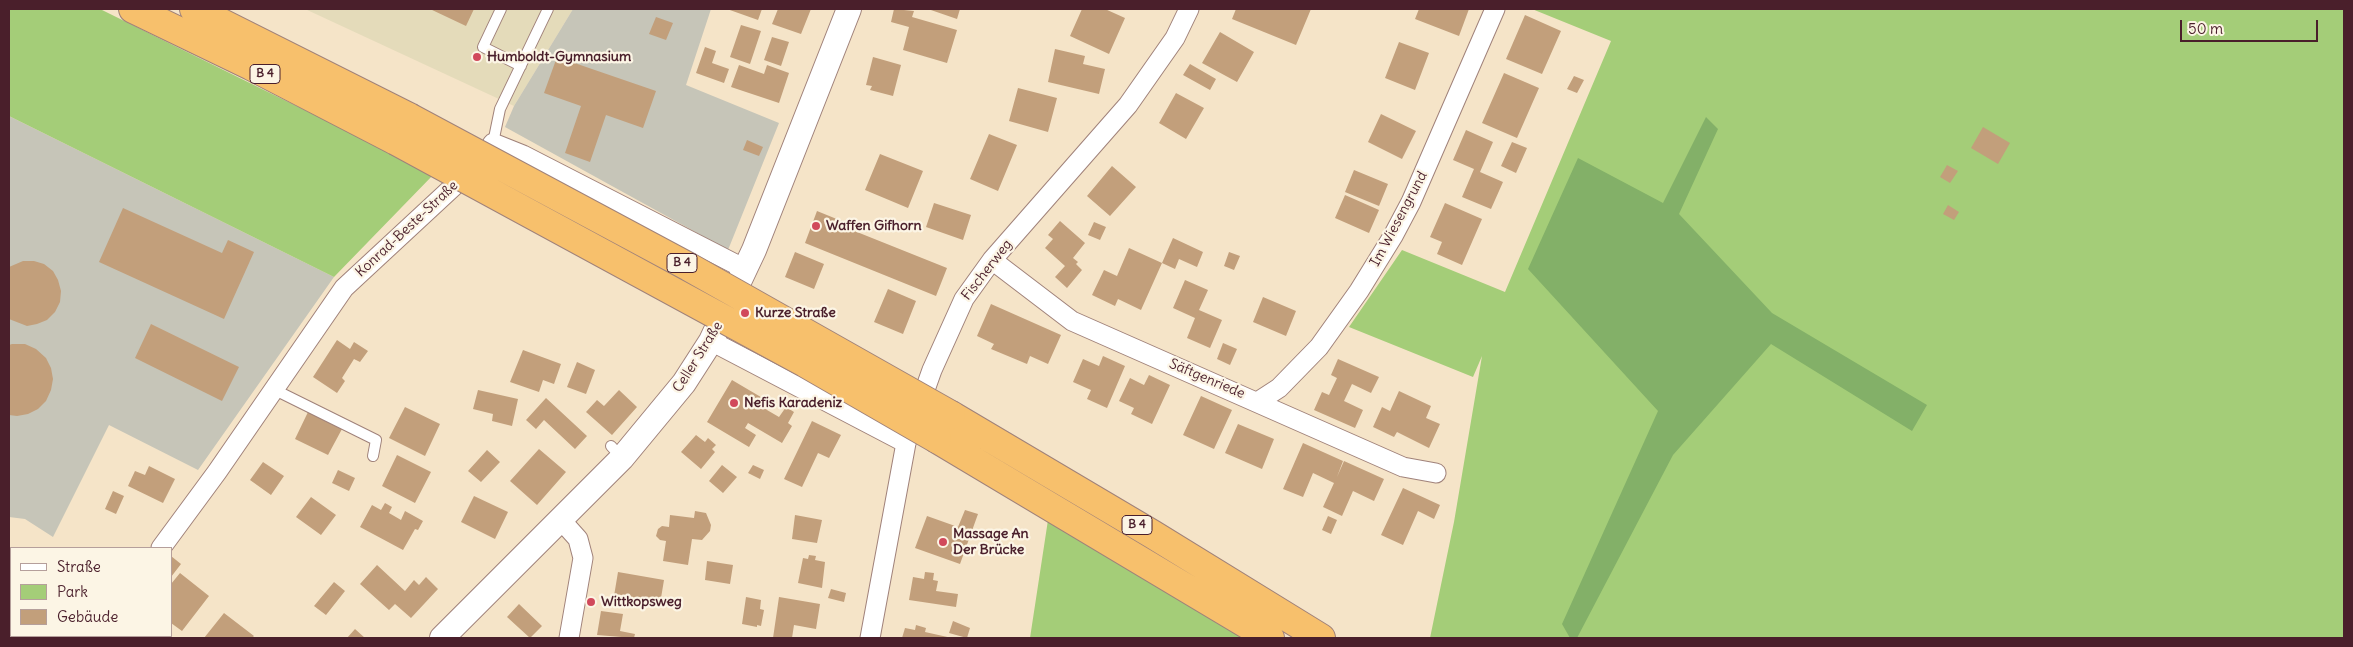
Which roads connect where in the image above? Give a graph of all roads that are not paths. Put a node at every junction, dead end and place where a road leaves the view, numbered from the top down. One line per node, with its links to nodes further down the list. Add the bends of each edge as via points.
1 (133, 9): 23 (highway, B 4, bridge, via 396,141 797,358)
2 (194, 9): 24 (highway, B 4, bridge, via 409,117 706,276 1152,534)
3 (501, 9): 8 (lane, via 483,47)
4 (548, 9): 8 (lane)
5 (849, 9): 11 (street, Celler Straße)
6 (1188, 9): 10 (street, Fischerweg, via 1175,38 1128,105)
7 (1496, 9): 14 (street, Im Wiesengrund, via 1393,236 1359,291 1318,347 1279,388)
8 (521, 66): 9 (lane, via 500,109)
9 (492, 143): 11 (street, via 540,164); 13 (street, Konrad-Beste-Straße, via 482,160 344,288)
10 (992, 260): 14 (street, Säftgenriede, via 1072,320); 15 (street, Fischerweg, via 964,298 932,370)
11 (745, 269): 12 (street, Celler Straße)
12 (711, 341): 15 (street); 18 (street, Celler Straße, via 684,384 617,452)
13 (273, 389): 16 (lane, via 376,440); 19 (street, Konrad-Beste-Straße, via 218,472)
14 (1259, 402): 17 (street, Säftgenriede, via 1403,467)
15 (906, 443): 22 (street, Fischerweg)
16 (373, 456)
17 (1436, 473)
18 (561, 520): 20 (street, Celler Straße); 21 (street, via 578,539 583,558)
19 (162, 547)
20 (442, 638)
21 (569, 638)
22 (870, 638)
23 (1270, 638)
24 (1321, 638)

